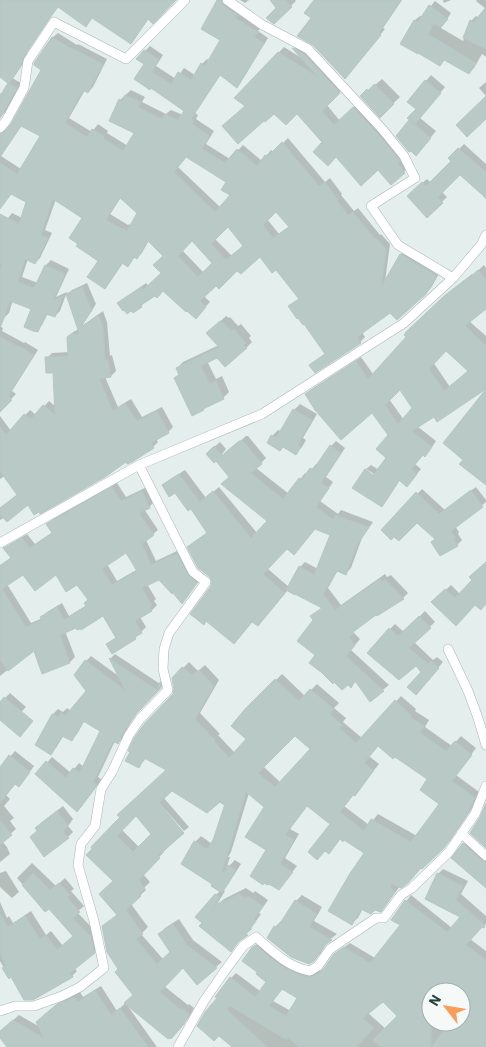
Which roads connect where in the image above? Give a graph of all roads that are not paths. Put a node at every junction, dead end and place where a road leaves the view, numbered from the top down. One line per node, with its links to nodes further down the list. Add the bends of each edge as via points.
1 (185, 0): 3 (street, via 126,59 54,22 28,62 24,88)
2 (227, 0): 5 (street, via 308,49 383,130 404,156 415,178 371,206 398,245)
3 (0, 128)
4 (486, 235): 5 (street)
5 (453, 278): 6 (street, via 404,323 262,414)
6 (139, 465): 7 (street); 13 (street, via 193,572 206,582 169,633 163,669 168,690 129,735 101,789 95,826 80,844 78,865 104,968 62,996 34,1006 15,1006)
7 (0, 543)
8 (448, 649): 9 (street, via 468,691)
9 (486, 745)
10 (486, 786): 11 (street, via 475,814)
11 (461, 833): 12 (street); 14 (street, via 449,852 401,895 384,918 376,918 330,949 318,966 310,971 279,957 256,937 243,946 204,1001)
12 (486, 856)
13 (0, 1011)
14 (178, 1047)

